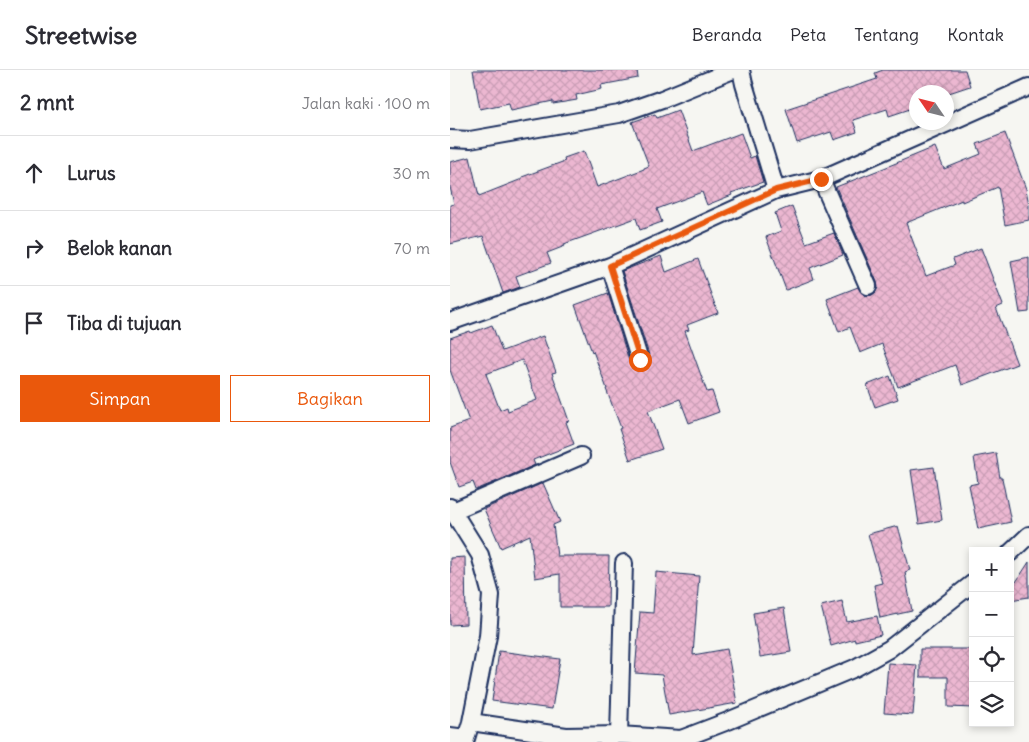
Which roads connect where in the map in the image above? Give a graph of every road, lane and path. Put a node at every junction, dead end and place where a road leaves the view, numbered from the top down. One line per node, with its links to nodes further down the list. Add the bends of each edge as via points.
1 (733, 70): 4 (street, via 619,114 470,140)
2 (741, 70): 6 (street)
3 (1029, 87): 5 (street)
4 (450, 139)
5 (821, 179): 6 (street); 8 (street)
6 (776, 190): 7 (street)
7 (610, 266): 9 (street); 10 (street)
8 (868, 286)
9 (450, 322)
10 (640, 360)
11 (581, 456): 12 (street)
12 (451, 509): 17 (street, via 480,555 491,595 488,636)
13 (1029, 536): 14 (street)
14 (1014, 549)
15 (624, 563): 18 (street)
16 (969, 586): 18 (street, via 888,648 855,668 681,739)
17 (471, 722): 18 (street, via 566,736); 19 (street)
18 (619, 735)
19 (460, 739)

